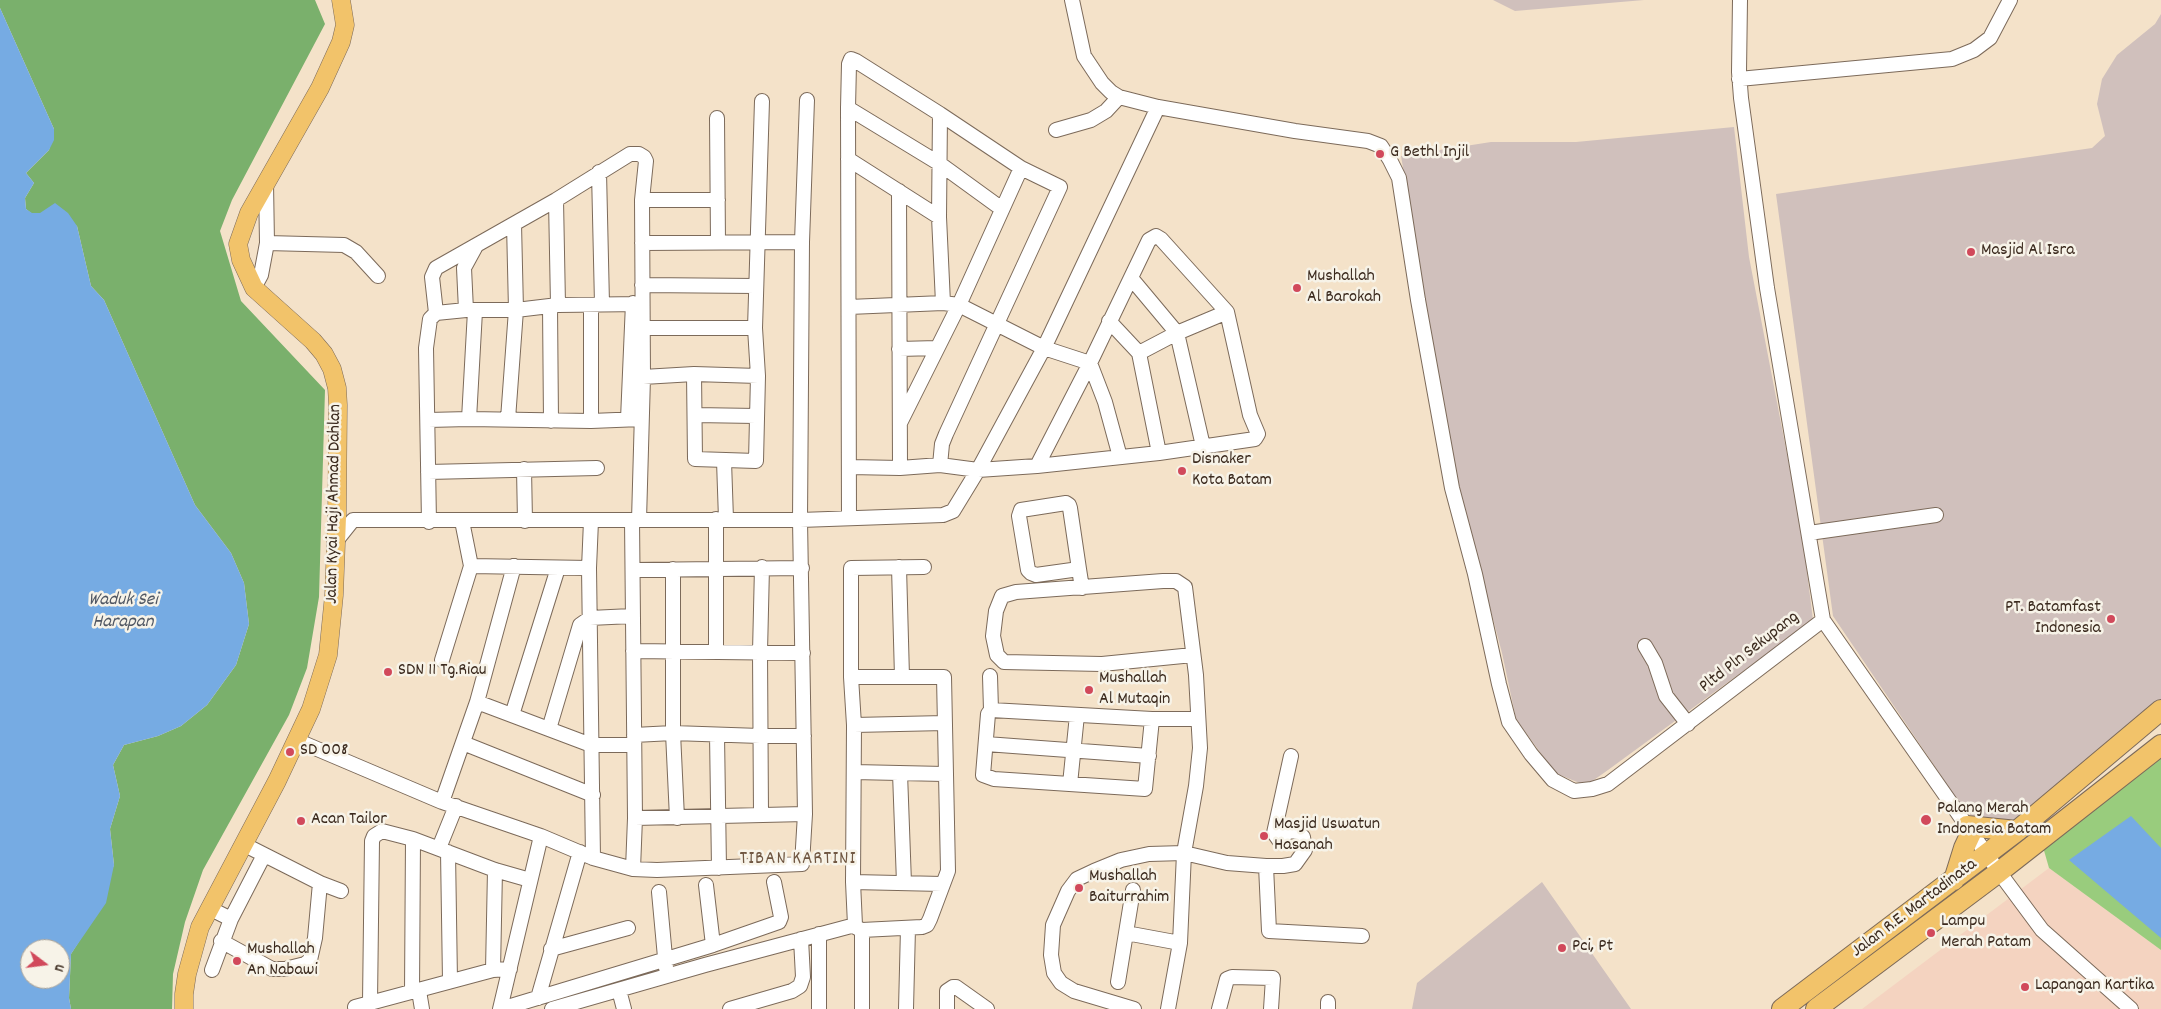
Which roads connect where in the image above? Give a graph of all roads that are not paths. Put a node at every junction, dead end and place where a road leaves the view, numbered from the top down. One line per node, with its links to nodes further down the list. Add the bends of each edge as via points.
1 (341, 0): 18 (main road, Jalan Kyai Haji Ahmad Dahlan, via 345,25 341,42 320,88)
2 (1072, 0): 6 (street, via 1084,56 1102,83)
3 (1740, 0): 5 (street)
4 (2010, 0): 5 (street, via 1990,38 1974,50 1952,59)
5 (1740, 79): 93 (street, via 1767,288)
6 (1119, 97): 9 (street, Pltd Pln Sekupang); 13 (street, via 1092,120)
7 (762, 100): 30 (street)
8 (807, 100): 26 (street)
9 (1158, 107): 54 (street); 130 (street, Pltd Pln Sekupang, via 1368,141 1381,146 1400,178 1452,488 1476,574 1509,722 1553,780 1574,791 1608,784)
10 (848, 108): 11 (street, via 849,64 856,60); 14 (street); 15 (street)
11 (940, 114): 15 (street); 16 (street)
12 (717, 118): 22 (street)
13 (1056, 130)
14 (848, 159): 19 (street); 43 (street)
15 (940, 164): 23 (street); 24 (street)
16 (1021, 168): 23 (street); 49 (street, via 1060,187)
17 (599, 172): 20 (street); 21 (street, via 630,154 639,154 646,161); 38 (street)
18 (266, 183): 27 (street); 36 (main road, Jalan Kyai Haji Ahmad Dahlan, via 242,228 238,244)
19 (899, 191): 24 (street); 42 (street)
20 (556, 200): 25 (street); 41 (street)
21 (642, 200): 22 (street); 28 (street)
22 (718, 200): 29 (street)
23 (1002, 209): 40 (street)
24 (940, 218): 37 (street)
25 (514, 224): 31 (street); 45 (street)
26 (802, 242): 30 (street); 88 (street)
27 (267, 243): 32 (street, via 344,245 356,252); 36 (street, via 261,275)
28 (642, 243): 29 (street); 34 (street)
29 (718, 243): 30 (street)
30 (757, 243): 35 (street)
31 (478, 244): 44 (street, via 464,268); 47 (street, via 436,268 432,277)
32 (378, 276)
33 (1131, 278): 46 (street, via 1149,240 1156,236); 48 (street); 52 (street)
34 (642, 285): 35 (street); 39 (street)
35 (756, 286): 51 (street)
36 (254, 288): 82 (main road, Jalan Kyai Haji Ahmad Dahlan, via 313,341 332,369 338,405)
37 (944, 303): 40 (street); 42 (street)
38 (596, 304): 39 (street); 41 (street); 68 (street)
39 (638, 304): 50 (street); 65 (street)
40 (959, 305): 49 (street); 53 (street)
41 (554, 306): 45 (street); 67 (street)
42 (899, 306): 43 (street); 55 (street)
43 (849, 307): 76 (street)
44 (470, 310): 45 (street); 47 (street); 63 (street)
45 (516, 310): 64 (street)
46 (1227, 312): 52 (street); 70 (street, via 1250,415 1258,434 1255,439)
47 (436, 313): 66 (street, via 430,319 427,331)
48 (1109, 321): 56 (street); 57 (street)
49 (997, 324): 54 (street); 74 (street, via 946,434)
50 (643, 328): 51 (street); 60 (street)
51 (755, 328): 59 (street)
52 (1177, 333): 56 (street); 70 (street)
53 (938, 348): 55 (street); 69 (street)
54 (1044, 348): 57 (street); 80 (street)
55 (899, 349): 69 (street)
56 (1139, 353): 71 (street)
57 (1090, 363): 72 (street); 75 (street)
58 (694, 374): 59 (street); 60 (street); 61 (street)
59 (758, 376): 62 (street)
60 (642, 377): 65 (street)
61 (695, 415): 62 (street); 73 (street, via 695,459)
62 (756, 416): 73 (street, via 756,461)
63 (469, 419): 64 (street); 66 (street)
64 (508, 419): 67 (street)
65 (634, 419): 68 (street); 87 (street)
66 (428, 420): 81 (street)
67 (551, 421): 68 (street)
68 (591, 421)
69 (900, 423): 78 (street)
70 (1203, 446): 71 (street)
71 (1158, 453): 72 (street)
72 (1120, 457): 75 (street)
73 (724, 460): 85 (street)
74 (940, 466): 78 (street); 80 (street)
75 (1037, 466): 80 (street)
76 (850, 467): 78 (street); 84 (street)
77 (597, 468): 79 (street)
78 (900, 468)
79 (524, 469): 81 (street); 90 (street)
80 (978, 470): 84 (street, via 953,511 943,515)
81 (428, 472): 92 (street)
82 (338, 500): 86 (street); 94 (main road, Jalan Kyai Haji Ahmad Dahlan)
83 (1936, 515): 93 (street)
84 (849, 518): 88 (street)
85 (721, 519): 87 (street); 88 (street); 101 (street)
86 (353, 520): 92 (street); 94 (street)
87 (636, 520): 91 (street); 106 (street)
88 (800, 520): 102 (street)
89 (462, 521): 90 (street); 92 (street); 95 (street)
90 (525, 521): 91 (street)
91 (591, 521): 100 (street)
92 (429, 522)
93 (1809, 533): 110 (street)
94 (337, 540): 137 (main road, Jalan Kyai Haji Ahmad Dahlan, via 328,655 318,691)
95 (471, 566): 96 (street); 118 (street)
96 (514, 566): 99 (street); 122 (street)
97 (762, 567): 101 (street); 102 (street); 115 (street)
98 (924, 567): 103 (street)
99 (558, 568): 100 (street); 125 (street)
100 (589, 568): 109 (street)
101 (716, 568): 104 (street); 114 (street)
102 (802, 568): 116 (street)
103 (899, 568): 120 (street, via 851,568); 121 (street)
104 (673, 569): 106 (street); 112 (street)
105 (1079, 569): 105 (street, via 1069,505 1021,510 1019,516 1028,570 1036,575); 107 (street)
106 (633, 570): 108 (street)
107 (1082, 588): 117 (street, via 1176,581 1185,587); 117 (street, via 1016,592 1002,596 996,611 993,636 997,655 1004,662 1102,664)
108 (632, 616): 109 (street); 113 (street)
109 (590, 618): 132 (street, via 580,625); 141 (street)
110 (1823, 620): 130 (street, Pltd Pln Sekupang); 158 (street)
111 (1645, 646): 130 (street, via 1655,663 1666,696)
112 (674, 650): 113 (street); 114 (street); 133 (street)
113 (633, 651): 138 (street)
114 (716, 651): 115 (street)
115 (760, 652): 116 (street); 135 (street)
116 (803, 653): 136 (street)
117 (1193, 655): 128 (street)
118 (442, 660)
119 (990, 676): 123 (street)
120 (852, 677): 121 (street); 131 (street)
121 (902, 677): 129 (street, via 944,677)
122 (477, 702): 125 (street); 139 (street)
123 (991, 710): 126 (street); 140 (street)
124 (2161, 710): 159 (highway, Jalan R.E. Martadinata)
125 (512, 715): 132 (street)
126 (1077, 715): 127 (street); 143 (street)
127 (1152, 719): 128 (street); 144 (street)
128 (1198, 719): 165 (street, via 1200,748)
129 (945, 723): 131 (street); 148 (street)
130 (1688, 724)
131 (854, 725): 146 (street)
132 (549, 729): 141 (street)
133 (673, 733): 134 (street); 138 (street); 157 (street)
134 (717, 735): 135 (street); 155 (street)
135 (760, 736): 136 (street); 154 (street)
136 (804, 736): 153 (street)
137 (296, 740): 151 (street); 162 (main road, Jalan Kyai Haji Ahmad Dahlan)
138 (634, 740): 141 (street); 156 (street)
139 (463, 743): 150 (street); 151 (street)
140 (986, 744): 143 (street); 149 (street, via 983,775 987,778)
141 (591, 745): 150 (street)
142 (2161, 745): 168 (highway, Jalan R.E. Martadinata)
143 (1074, 752): 144 (street); 149 (street)
144 (1148, 756): 149 (street, via 1145,789)
145 (1290, 756): 169 (street, via 1274,833 1279,840 1288,832 1298,832 1303,837 1304,850 1295,864)
146 (854, 772): 147 (street); 176 (street)
147 (900, 772): 148 (street); 178 (street)
148 (944, 774): 179 (street, via 948,871)
149 (1070, 784)
150 (593, 795): 167 (street)
151 (442, 802): 152 (street)
152 (456, 806): 160 (street); 163 (street)
153 (805, 814): 154 (street); 170 (street, via 802,864)
154 (761, 815): 155 (street)
155 (718, 816): 157 (street); 170 (street)
156 (635, 818): 157 (street); 171 (street)
157 (677, 818)
158 (1969, 829): 159 (highway); 168 (street); 174 (highway)
159 (2017, 831): 168 (highway, Jalan R.E. Martadinata)
160 (541, 836): 164 (street); 173 (street)
161 (413, 839): 163 (street); 205 (street); 207 (street, via 382,831 372,841)
162 (243, 844): 166 (street); 184 (main road, Jalan Kyai Haji Ahmad Dahlan)
163 (443, 850): 172 (street); 202 (street)
164 (580, 852): 167 (street); 196 (street)
165 (1184, 853): 169 (street); 194 (street); 220 (street, via 1149,854 1121,860 1077,879 1053,925 1051,955 1054,973 1061,983 1074,991)
166 (264, 854): 177 (street); 185 (street)
167 (593, 858): 171 (street)
168 (1992, 864): 174 (highway, Jalan R.E. Martadinata); 225 (highway, Jalan R.E. Martadinata); 226 (street, via 2042,930)
169 (1266, 866): 191 (street, via 1270,931)
170 (719, 868): 171 (street)
171 (633, 869)
172 (495, 870): 173 (street); 200 (street)
173 (530, 880): 198 (street)
174 (1954, 880): 224 (highway, Jalan R.E. Martadinata)
175 (774, 882): 195 (street, via 780,920)
176 (853, 882): 178 (street); 186 (street)
177 (320, 883): 182 (street); 193 (street, via 315,938 310,960 305,964 272,969)
178 (904, 883): 179 (street)
179 (942, 884): 188 (street, via 927,925)
180 (706, 885): 195 (street)
181 (1133, 890): 189 (street)
182 (341, 891)
183 (659, 892): 197 (street)
184 (209, 908): 185 (street); 210 (main road, Jalan Kyai Haji Ahmad Dahlan, via 200,927 187,974)
185 (231, 918): 193 (street)
186 (858, 927): 188 (street); 190 (street); 217 (street)
187 (628, 928): 196 (street)
188 (908, 928): 218 (street)
189 (1126, 933): 194 (street); 203 (street)
190 (819, 934): 192 (street); 216 (street)
191 (1362, 936)
192 (801, 939): 201 (street); 215 (street, via 803,977 800,986)
193 (221, 941): 199 (street)
194 (1180, 943): 221 (street)
195 (714, 946): 197 (street)
196 (551, 950): 206 (street)
197 (666, 958): 201 (street); 206 (street)
198 (510, 969): 200 (street); 212 (street)
199 (212, 970)
200 (493, 970): 202 (street)
201 (666, 976): 204 (street)
202 (450, 981): 205 (street)
203 (1118, 982)
204 (619, 990): 213 (street); 214 (street)
205 (415, 992): 207 (street); 211 (street)
206 (538, 998): 212 (street)
207 (370, 1002): 208 (street)
208 (355, 1007)
209 (984, 1008): 219 (street, via 953,987 947,991)
210 (184, 1009)
211 (422, 1009)
212 (501, 1009)
213 (552, 1009)
214 (624, 1009)
215 (730, 1009)
216 (820, 1009)
217 (862, 1009)
218 (906, 1009)
219 (947, 1009)
220 (1134, 1009)
221 (1168, 1009)
222 (1219, 1009): 223 (street, via 1227,979 1232,977 1274,978)
223 (1272, 1009)
224 (1782, 1009)
225 (1816, 1009)
226 (2131, 1009)

